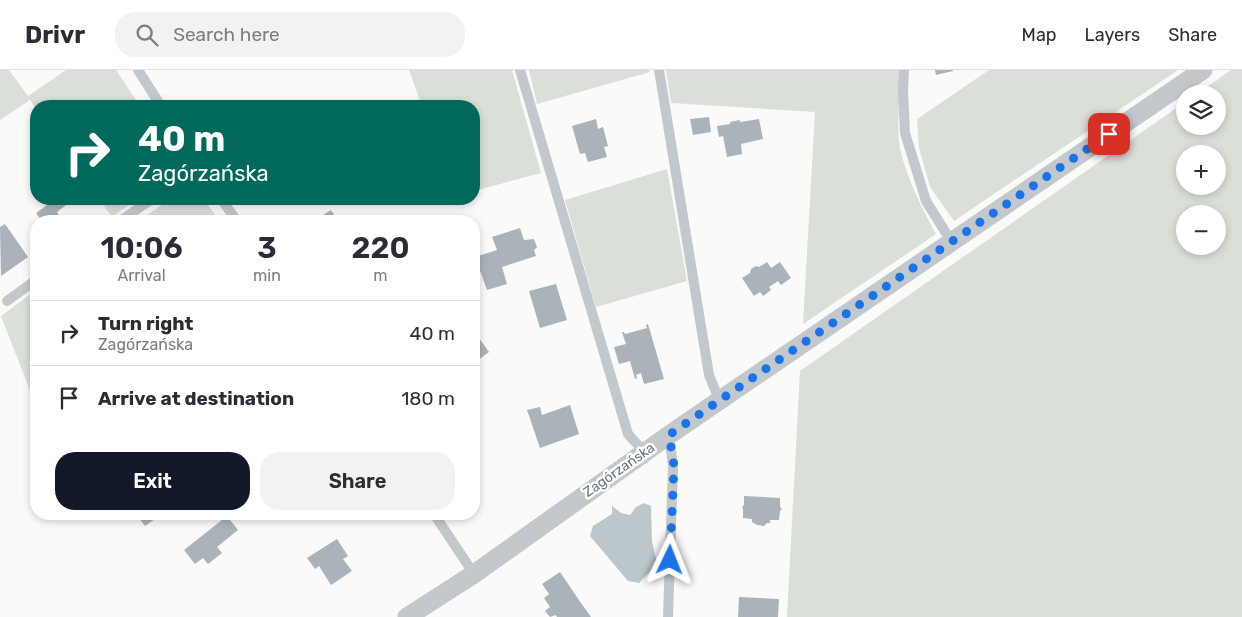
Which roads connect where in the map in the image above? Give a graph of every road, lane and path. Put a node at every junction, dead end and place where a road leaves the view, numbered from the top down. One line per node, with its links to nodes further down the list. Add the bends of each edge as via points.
1 (138, 70): 6 (lane)
2 (520, 70): 14 (lane, via 628,434)
3 (659, 70): 12 (lane, via 708,375)
4 (904, 70): 9 (lane, via 905,134 926,201)
5 (1203, 70): 9 (street, Zagórzańska)
6 (157, 100)
7 (143, 205): 8 (lane)
8 (129, 215)
9 (951, 241): 12 (street, Zagórzańska)
10 (30, 284): 11 (lane)
11 (7, 301)
12 (719, 400): 13 (street, Zagórzańska)
13 (669, 435): 14 (street, Zagórzańska); 18 (lane, via 674,466)
14 (644, 452): 16 (street, Zagórzańska)
15 (438, 520): 16 (lane)
16 (474, 574): 17 (street, Zagórzańska)
17 (406, 617)
18 (668, 617)

